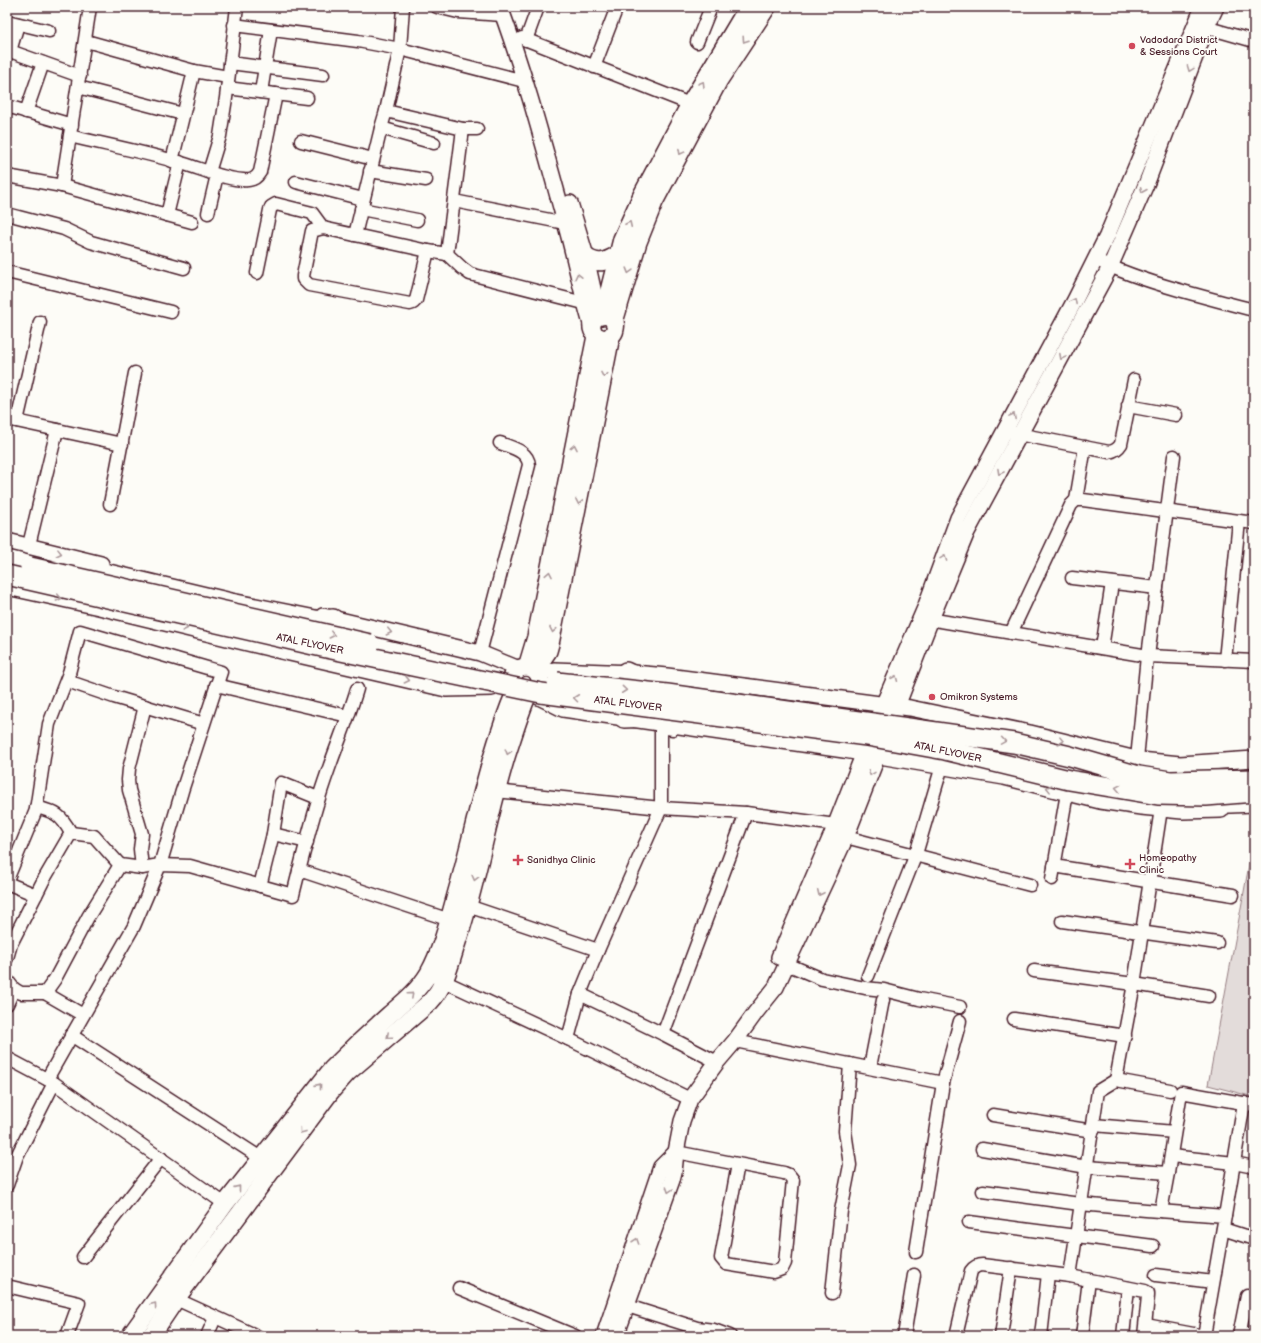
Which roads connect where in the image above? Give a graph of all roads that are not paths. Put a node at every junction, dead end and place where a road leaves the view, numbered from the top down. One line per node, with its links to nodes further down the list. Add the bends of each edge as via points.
1 (90, 7): 19 (street)
2 (237, 7): 14 (street)
3 (403, 7): 22 (street)
4 (437, 7): 12 (street, via 458,12)
5 (538, 7): 18 (street)
6 (617, 7): 26 (street)
7 (711, 7): 21 (street)
8 (748, 7): 36 (main road, one-way to 8)
9 (767, 7): 76 (main road, one-way to 76, via 719,80 654,202 638,242)
10 (1203, 7): 15 (street)
11 (1216, 7): 15 (street)
12 (504, 10): 18 (street); 29 (street)
13 (13, 22): 17 (street); 23 (street)
14 (234, 25): 16 (street); 25 (street)
15 (1201, 26): 20 (street); 69 (street); 70 (street, one-way to 70, via 1147,182)
16 (271, 30): 22 (street); 27 (street)
17 (49, 31)
18 (524, 39): 26 (street); 29 (street)
19 (86, 41): 28 (street); 31 (street)
20 (1254, 41)
21 (697, 42)
22 (400, 49): 29 (street); 38 (street)
23 (8, 50): 24 (street)
24 (43, 63): 31 (street); 39 (street)
25 (230, 63): 27 (street); 32 (street)
26 (594, 67): 36 (street)
27 (265, 68): 30 (street); 33 (street)
28 (194, 71): 32 (street); 40 (street)
29 (525, 71): 62 (street); 68 (street)
30 (323, 74)
31 (79, 81): 40 (street); 44 (street)
32 (228, 83): 33 (street); 50 (street)
33 (261, 92): 34 (street)
34 (276, 94): 35 (street); 50 (street, via 258,176 252,180 241,180)
35 (307, 98)
36 (690, 104): 67 (main road, one-way to 36, via 642,195)
37 (7, 106): 39 (street)
38 (386, 111): 41 (street); 42 (street)
39 (26, 112): 44 (street)
40 (184, 114): 48 (street)
41 (381, 128): 46 (street); 47 (street)
42 (463, 129): 43 (street); 55 (street)
43 (478, 129)
44 (71, 131): 48 (street); 54 (street)
45 (301, 141): 47 (street)
46 (434, 143)
47 (373, 159): 49 (street)
48 (176, 162): 50 (street); 59 (street)
49 (370, 171): 52 (street); 56 (street)
50 (213, 173): 57 (street)
51 (7, 176): 54 (street)
52 (426, 180)
53 (296, 182): 56 (street)
54 (62, 186): 59 (street)
55 (454, 201): 62 (street); 66 (street)
56 (362, 204): 60 (street); 64 (street)
57 (208, 213)
58 (7, 214): 71 (street, via 64,229 91,242)
59 (167, 215): 61 (street)
60 (417, 220)
61 (192, 222)
62 (565, 223): 76 (street, one-way to 62)
63 (323, 228): 64 (street); 65 (street, via 312,231 303,276 309,285 414,303); 73 (street, via 312,213 274,205 270,210)
64 (355, 235): 65 (street)
65 (428, 251): 66 (street)
66 (447, 254): 76 (street, via 470,274)
67 (618, 254): 68 (main road, via 602,262); 76 (main road)
68 (586, 257): 76 (street)
69 (1095, 259): 70 (street); 84 (street, one-way to 69)
70 (1110, 267): 74 (street, via 1166,286); 85 (street, one-way to 85)
71 (184, 268)
72 (7, 272): 75 (street)
73 (257, 273)
74 (1254, 310)
75 (171, 312)
76 (599, 320): 112 (main road)
77 (40, 322): 82 (street)
78 (135, 373): 87 (street)
79 (1134, 380): 80 (street)
80 (1128, 406): 81 (street); 88 (street, via 1119,448 1109,452)
81 (1176, 415)
82 (12, 420): 83 (street)
83 (57, 430): 87 (street); 96 (street)
84 (1004, 432): 85 (street); 104 (street, one-way to 84, via 958,518)
85 (1021, 435): 88 (street); 104 (street, one-way to 104, via 971,524)
86 (500, 443): 108 (street, via 522,452 529,460 529,465)
87 (122, 444): 91 (street)
88 (1085, 447): 90 (street)
89 (1174, 456): 92 (street)
90 (1076, 500): 92 (street); 106 (street, via 1071,505)
91 (110, 504)
92 (1166, 511): 93 (street); 103 (street)
93 (1239, 521): 94 (street); 110 (street)
94 (1254, 523)
95 (7, 541): 96 (street)
96 (29, 545): 105 (street, one-way to 105, via 188,585 258,599)
97 (7, 562): 98 (main road, ATAL FLYOVER, bridge)
98 (47, 571): 105 (main road, bridge, via 83,568 231,603); 123 (main road, ATAL FLYOVER, one-way to 123, bridge, via 478,669 552,682 667,694)
99 (7, 575): 125 (main road, ATAL FLYOVER, one-way to 99, bridge, via 867,736 541,693 322,647)
100 (1072, 578): 101 (street)
101 (1112, 583): 103 (street); 107 (street)
102 (7, 587): 117 (street, one-way to 117, via 446,688)
103 (1157, 588): 109 (street)
104 (926, 618): 106 (street); 119 (street)
105 (326, 620): 108 (street, one-way to 108)
106 (1011, 633): 107 (street)
107 (1102, 648): 109 (street)
108 (480, 653): 112 (street)
109 (1147, 656): 110 (street); 129 (street)
110 (1225, 660): 111 (street)
111 (1254, 661)
112 (530, 670): 113 (street); 117 (main road, via 513,676 513,681); 117 (main road, via 540,677 539,686 536,690)
113 (626, 672): 119 (street); 123 (main road, via 642,680 654,682 907,718 961,729)
114 (70, 673): 115 (street, via 80,631 221,672); 118 (street, via 70,679 74,683); 136 (street, via 49,724)
115 (216, 685): 120 (street); 122 (street)
116 (357, 689): 120 (street)
117 (523, 691): 121 (street, via 563,709); 131 (main road, one-way to 131, via 519,715); 160 (main road, via 505,715 483,789)
118 (145, 706): 122 (street); 149 (street, via 128,780 142,834)
119 (890, 706): 124 (street); 129 (street, one-way to 129, via 1030,733)
120 (348, 716): 134 (street)
121 (624, 718): 124 (street); 125 (main road, via 649,717 795,734 953,762)
122 (204, 724): 147 (street)
123 (971, 736): 129 (main road, ATAL FLYOVER, one-way to 129, bridge, via 1028,746)
124 (868, 755): 127 (street); 137 (street, via 662,727); 141 (street)
125 (974, 757): 129 (main road, ATAL FLYOVER, one-way to 125, bridge, via 1068,780)
126 (1254, 759): 129 (street, via 1180,764)
127 (942, 766): 133 (street, one-way to 127, via 1004,777); 145 (street)
128 (1254, 770): 129 (main road, via 1154,771)
129 (1139, 776): 130 (main road, ATAL FLYOVER, bridge, via 1202,781); 132 (main road, ATAL FLYOVER, bridge, via 1158,795 1206,796); 135 (main road, via 1150,800 1162,804)
130 (1254, 779)
131 (496, 791): 137 (street); 158 (main road, one-way to 158)
132 (1254, 792)
133 (1067, 793): 139 (street, via 1100,801); 148 (street)
134 (318, 798): 143 (street, via 281,783); 144 (street)
135 (1254, 802)
136 (36, 807): 142 (street, via 53,812 65,822); 153 (street)
137 (660, 808): 140 (street); 163 (street)
138 (1254, 808): 139 (street, via 1182,811)
139 (1161, 809): 152 (street)
140 (746, 814): 141 (street); 182 (street)
141 (838, 832): 145 (street); 165 (street, one-way to 165); 178 (street)
142 (71, 833): 146 (street, via 94,836); 156 (street)
143 (273, 834): 144 (street); 155 (street)
144 (307, 842): 150 (street)
145 (916, 854): 154 (street); 168 (street)
146 (120, 865): 149 (street); 172 (street)
147 (160, 865): 149 (street); 155 (street, via 190,866); 179 (street, via 134,926)
148 (1054, 866): 151 (street); 152 (street)
149 (142, 868)
150 (299, 870): 155 (street, via 293,895); 160 (street)
151 (1052, 879)
152 (1149, 880): 157 (street); 161 (street)
153 (7, 881): 156 (street)
154 (1030, 885)
155 (260, 886)
156 (36, 895): 164 (street, via 11,944)
157 (1233, 895)
158 (468, 906): 160 (main road); 163 (street)
159 (1062, 921): 161 (street)
160 (455, 922): 167 (main road); 169 (main road)
161 (1141, 931): 162 (street); 171 (street)
162 (1217, 943)
163 (598, 950): 173 (street)
164 (7, 958)
165 (787, 964): 177 (street, via 822,979); 178 (street, via 774,991)
166 (1034, 971): 171 (street)
167 (428, 974): 169 (street); 205 (main road, one-way to 167, via 332,1069 416,990)
168 (868, 976)
169 (444, 981): 185 (street); 205 (main road, one-way to 205, via 430,1002 347,1073)
170 (10, 984): 172 (street, via 21,993); 176 (street)
171 (1134, 984): 174 (street); 184 (street)
172 (45, 993): 179 (street)
173 (580, 994): 182 (street); 185 (street)
174 (1209, 996)
175 (883, 1000): 190 (street)
176 (7, 1004)
177 (960, 1007)
178 (756, 1012): 186 (street)
179 (83, 1015): 183 (street)
180 (1014, 1019): 184 (street)
181 (960, 1021): 193 (street)
182 (663, 1034): 188 (street)
183 (71, 1035): 192 (street); 205 (street)
184 (1125, 1036): 191 (street)
185 (568, 1039): 195 (street)
186 (735, 1041): 188 (street); 189 (street)
187 (7, 1058): 192 (street)
188 (717, 1062): 195 (street)
189 (850, 1064): 190 (street); 234 (street, via 845,1131 850,1165 841,1211)
190 (870, 1068): 193 (street)
191 (1116, 1080): 194 (street); 198 (street, via 1098,1091)
192 (50, 1081): 202 (street); 204 (street)
193 (943, 1083): 222 (street)
194 (1170, 1090)
195 (690, 1099): 201 (street, via 682,1121)
196 (1249, 1104): 199 (street, via 1181,1092); 206 (street)
197 (993, 1115): 198 (street)
198 (1093, 1128): 199 (street); 208 (street)
199 (1174, 1132): 203 (street)
200 (982, 1149): 208 (street)
201 (676, 1152): 207 (street); 237 (street, via 672,1180)
202 (12, 1155): 211 (street)
203 (1171, 1156): 206 (street); 210 (street)
204 (161, 1158): 213 (street); 223 (street)
205 (268, 1163): 213 (main road, one-way to 205); 236 (main road)
206 (1234, 1163): 209 (street); 216 (street)
207 (738, 1164): 207 (street, via 789,1174 793,1180 785,1263 782,1269 774,1272 726,1264 722,1258)
208 (1087, 1167): 210 (street); 214 (street)
209 (1254, 1167)
210 (1168, 1173): 215 (street)
211 (7, 1185)
212 (983, 1191): 214 (street)
213 (225, 1204): 243 (main road, one-way to 213)
214 (1080, 1204): 215 (street); 219 (street)
215 (1161, 1211): 216 (street)
216 (1225, 1216): 218 (street)
217 (969, 1222): 219 (street)
218 (1223, 1229): 220 (street); 230 (street)
219 (1076, 1237): 221 (street); 228 (street)
220 (1254, 1239)
221 (1153, 1246)
222 (916, 1252)
223 (83, 1257)
224 (1011, 1268): 225 (street); 252 (street, via 978,1265 974,1267); 253 (street)
225 (1048, 1274): 228 (street); 254 (street)
226 (914, 1275): 251 (street)
227 (1156, 1275): 230 (street)
228 (1070, 1276): 229 (street)
229 (1088, 1280): 233 (street); 255 (street)
230 (1213, 1282): 257 (street)
231 (7, 1286): 242 (street, via 79,1303)
232 (459, 1288): 247 (street)
233 (1128, 1288): 239 (street, via 1148,1293); 256 (street)
234 (832, 1293)
235 (1247, 1296): 240 (street)
236 (176, 1299): 238 (street); 244 (main road)
237 (621, 1304): 248 (street); 249 (street); 250 (street)
238 (215, 1318): 245 (street); 246 (street)
239 (1145, 1330): 257 (street)
240 (1239, 1335): 241 (street)
241 (1254, 1335)
242 (67, 1336)
243 (130, 1336)
244 (151, 1336)
245 (207, 1336)
246 (257, 1336)
247 (575, 1336)
248 (604, 1336)
249 (616, 1336)
250 (730, 1336)
251 (904, 1336)
252 (956, 1336)
253 (1001, 1336)
254 (1041, 1336)
255 (1082, 1336)
256 (1123, 1336)
257 (1204, 1336)

